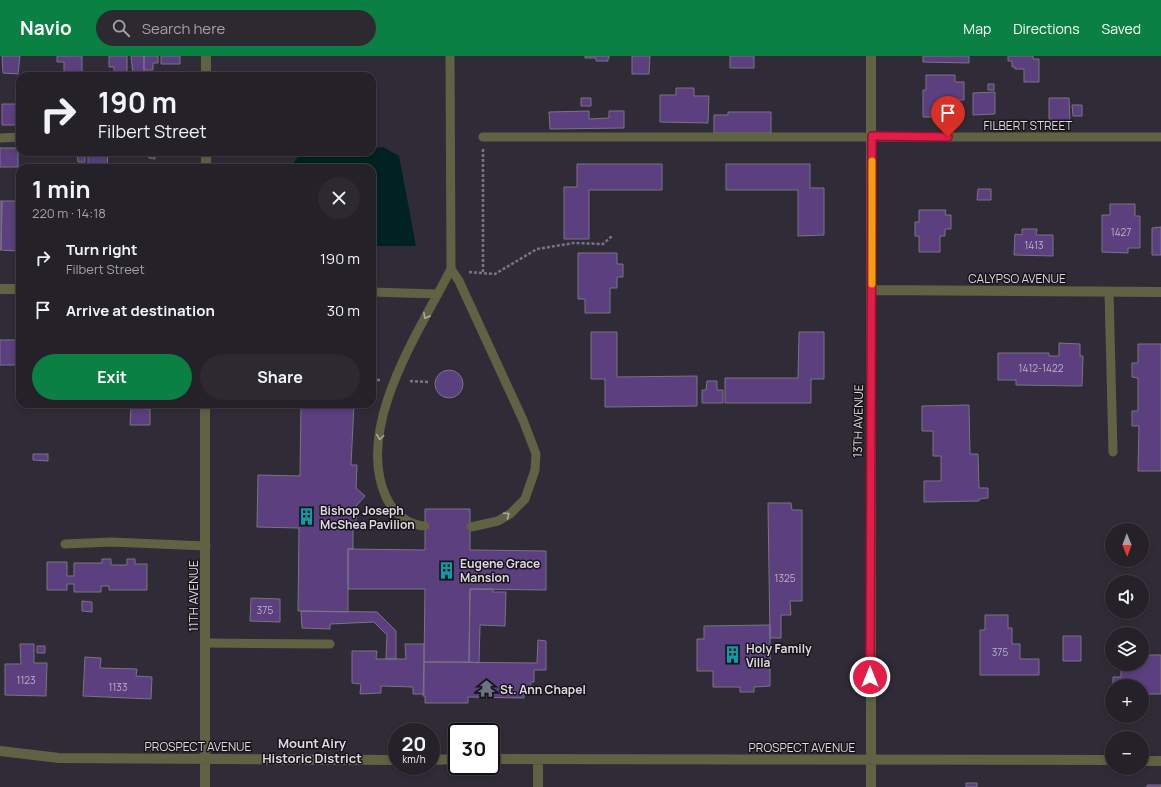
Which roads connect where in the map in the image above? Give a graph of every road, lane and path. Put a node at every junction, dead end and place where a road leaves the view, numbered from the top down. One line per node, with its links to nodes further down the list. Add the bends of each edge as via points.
1 (206, 56): 4 (street)
2 (450, 56): 11 (lane)
3 (871, 56): 5 (street, 13TH AVENUE)
4 (206, 72)
5 (872, 136): 6 (lane, FILBERT STREET); 7 (lane, FILBERT STREET); 15 (street, 13TH AVENUE)
6 (483, 137): 12 (path)
7 (1161, 137)
8 (0, 138): 9 (lane)
9 (16, 138)
10 (612, 236): 12 (path, via 603,244 574,243 537,249 494,274)
11 (451, 269): 12 (path); 19 (lane); 23 (lane, one-way to 11, via 498,521 526,499 535,470 536,454 523,420 459,281)
12 (483, 273)
13 (0, 289): 14 (street)
14 (16, 289)
15 (872, 290): 17 (street, CALYPSO AVENUE); 33 (street, 13TH AVENUE)
16 (376, 292): 19 (lane)
17 (1109, 292): 18 (street, CALYPSO AVENUE); 21 (lane)
18 (1161, 292)
19 (438, 294): 22 (lane, one-way to 22, via 406,351 385,407 377,460 379,477 389,503 397,514 416,526)
20 (205, 408): 25 (street, 11TH AVENUE)
21 (1112, 452)
22 (424, 526)
23 (471, 527)
24 (65, 544): 25 (lane, via 111,542)
25 (206, 546): 26 (street, 11TH AVENUE)
26 (206, 643): 27 (lane); 30 (street, 11TH AVENUE)
27 (330, 644)
28 (0, 751): 30 (street, PROSPECT AVENUE, via 59,758)
29 (500, 759): 32 (street, PROSPECT AVENUE)
30 (206, 760): 31 (street, PROSPECT AVENUE); 37 (street, 11TH AVENUE)
31 (388, 760)
32 (538, 760): 33 (street, PROSPECT AVENUE); 38 (street)
33 (870, 760): 34 (street, PROSPECT AVENUE); 39 (street, 13TH AVENUE)
34 (1105, 760)
35 (1149, 761): 36 (street)
36 (1161, 761)
37 (205, 787)
38 (538, 787)
39 (871, 787)

